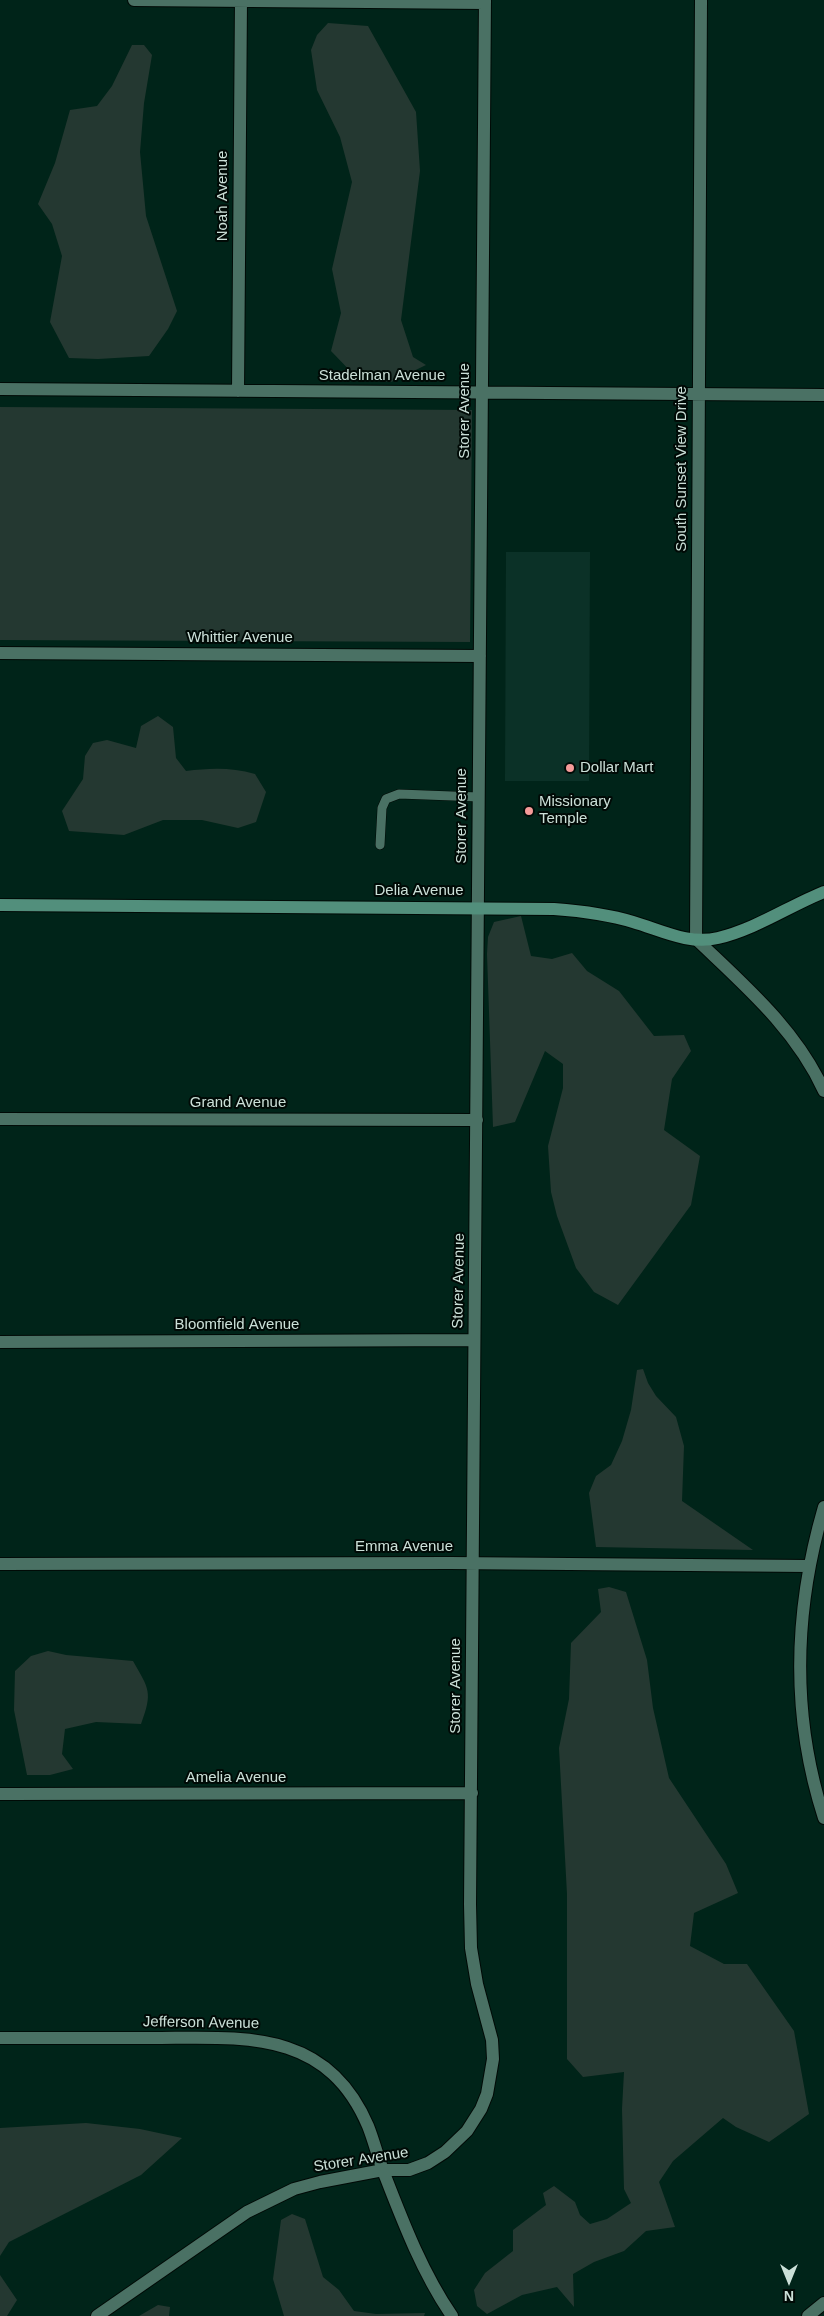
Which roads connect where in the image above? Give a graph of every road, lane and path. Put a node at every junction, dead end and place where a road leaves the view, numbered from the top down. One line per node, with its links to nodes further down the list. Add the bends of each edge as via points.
1 (134, 0): 3 (street)
2 (702, 0): 8 (street, South Sunset View Drive)
3 (241, 1): 4 (street); 6 (street, Noah Avenue)
4 (485, 1): 7 (street, Storer Avenue)
5 (0, 389): 6 (street, Stadelman Avenue)
6 (238, 392): 7 (street, Stadelman Avenue)
7 (481, 393): 8 (street, Stadelman Avenue); 11 (street, Storer Avenue)
8 (699, 395): 9 (street, Stadelman Avenue); 17 (street, South Sunset View Drive)
9 (824, 395)
10 (0, 652): 11 (street, Whittier Avenue)
11 (480, 656): 12 (street, Storer Avenue)
12 (479, 797): 13 (lane, via 399,794 386,799 382,808); 16 (street, Storer Avenue)
13 (380, 845)
14 (824, 892): 17 (street, Delia Avenue, via 745,929 717,938)
15 (0, 905): 16 (street, Delia Avenue)
16 (478, 907): 17 (street, Delia Avenue, via 591,912 682,938); 20 (street, Storer Avenue)
17 (696, 939): 18 (street, via 772,1013 808,1061)
18 (824, 1091)
19 (0, 1119): 20 (street, Grand Avenue)
20 (477, 1120): 21 (street, Storer Avenue)
21 (474, 1340): 22 (street, Bloomfield Avenue); 25 (street, Storer Avenue)
22 (0, 1342)
23 (824, 1508): 26 (street)
24 (0, 1564): 25 (street, Emma Avenue)
25 (473, 1564): 26 (street, Emma Avenue); 27 (street, Storer Avenue)
26 (808, 1566): 29 (street, via 801,1625 801,1705 806,1747)
27 (472, 1793): 28 (street, Amelia Avenue); 31 (street, Storer Avenue, via 471,1948 492,2040 492,2071 487,2094 473,2122 445,2152 409,2170)
28 (0, 1794)
29 (824, 1818)
30 (0, 2038): 31 (street, Jefferson Avenue, via 242,2038 286,2047 317,2063 353,2099 368,2127)
31 (383, 2170): 33 (street, Storer Avenue, via 294,2189 248,2212); 34 (street, Jefferson Avenue, via 406,2232)
32 (824, 2302): 35 (street)
33 (97, 2316)
34 (452, 2316)
35 (808, 2316)

